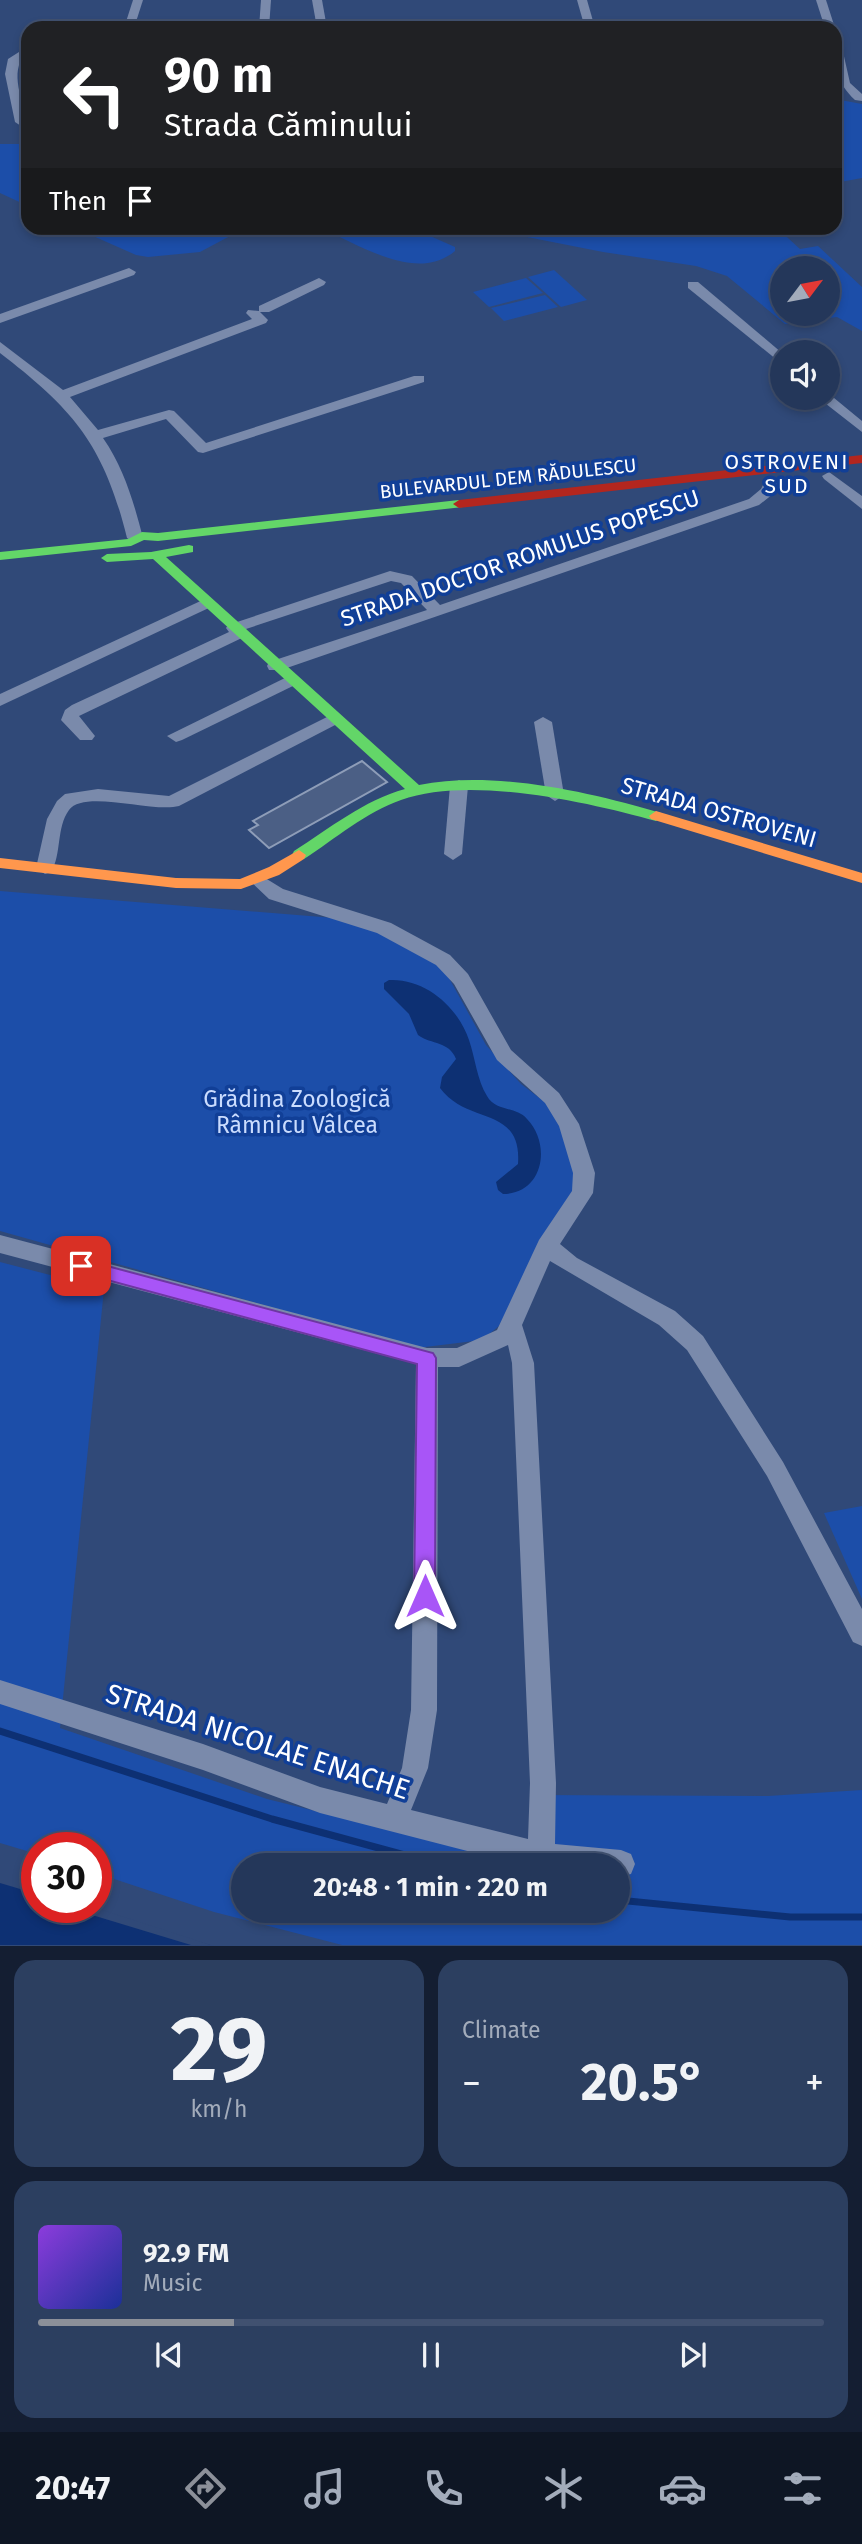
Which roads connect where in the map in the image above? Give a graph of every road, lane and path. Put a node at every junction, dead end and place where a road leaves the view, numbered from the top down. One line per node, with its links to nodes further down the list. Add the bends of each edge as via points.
1 (138, 0): 6 (street)
2 (267, 0): 7 (street)
3 (317, 0): 8 (street)
4 (582, 0): 9 (street)
5 (821, 0): 10 (street)
6 (131, 21)
7 (265, 21)
8 (321, 21)
9 (588, 21)
10 (828, 21)
11 (6, 50): 12 (street)
12 (21, 55)
13 (21, 57): 17 (street, via 14,59 11,74)
14 (842, 71): 16 (street, via 845,83)
15 (842, 96): 16 (street)
16 (860, 99)
17 (20, 122)
18 (129, 272): 21 (street)
19 (319, 282): 25 (street, via 258,311 261,320)
20 (693, 285): 23 (street)
21 (0, 319)
22 (0, 346): 25 (street)
23 (770, 350)
24 (419, 379): 28 (street, via 203,449 169,414)
25 (63, 395): 28 (street)
26 (840, 409): 27 (street)
27 (862, 428)
28 (97, 435): 34 (street)
29 (862, 459): 34 (main road, BULEVARDUL DEM RĂDULESCU)
30 (862, 472): 31 (main road, BULEVARDUL DEM RĂDULESCU)
31 (829, 476): 32 (main road, BULEVARDUL DEM RĂDULESCU); 33 (street)
32 (771, 482): 35 (main road, BULEVARDUL DEM RĂDULESCU); 40 (street, STRADA DOCTOR ROMULUS POPESCU, via 768,491 754,502)
33 (862, 503)
34 (146, 545): 35 (main road, BULEVARDUL DEM RĂDULESCU); 36 (main road, BULEVARDUL DEM RĂDULESCU); 37 (main road, BULEVARDUL DEM RĂDULESCU); 38 (main road)
35 (200, 548): 38 (main road, via 185,565)
36 (0, 556)
37 (0, 570)
38 (186, 583): 39 (main road)
39 (207, 603): 41 (main road); 44 (street)
40 (436, 610): 41 (street, via 406,579 390,576); 42 (street, STRADA DOCTOR ROMULUS POPESCU)
41 (237, 631): 42 (main road); 47 (street, via 78,709 70,720)
42 (275, 666): 43 (main road)
43 (291, 680): 45 (main road); 48 (street)
44 (0, 701)
45 (333, 719): 50 (main road); 54 (street, via 173,802 149,804 88,794 69,799 62,807)
46 (543, 723): 51 (street)
47 (86, 736)
48 (176, 736)
49 (459, 786): 50 (main road, STRADA OSTROVENI); 51 (main road, STRADA OSTROVENI); 52 (street)
50 (415, 790): 56 (main road, STRADA OSTROVENI, via 378,805)
51 (555, 795): 55 (main road, STRADA OSTROVENI, via 640,809)
52 (453, 854)
53 (0, 863): 54 (main road, STRADA OSTROVENI)
54 (45, 868): 56 (main road, STRADA OSTROVENI, via 199,885)
55 (862, 878)
56 (257, 879): 58 (street, via 276,894 384,928 415,943 443,960 461,979 503,1055 561,1109 579,1152 582,1193)
57 (0, 1244): 60 (street)
58 (547, 1246): 59 (street); 61 (street, via 569,1264 667,1318 695,1343 775,1469)
59 (509, 1332): 60 (street, via 459,1356); 65 (street, via 520,1347 523,1363 543,1783)
60 (427, 1358): 63 (street, via 424,1710 415,1769)
61 (862, 1634)
62 (0, 1692): 63 (street, STRADA NICOLAE ENACHE, via 320,1800)
63 (394, 1819): 64 (street, STRADA NICOLAE ENACHE)
64 (529, 1853)
65 (541, 1853)

